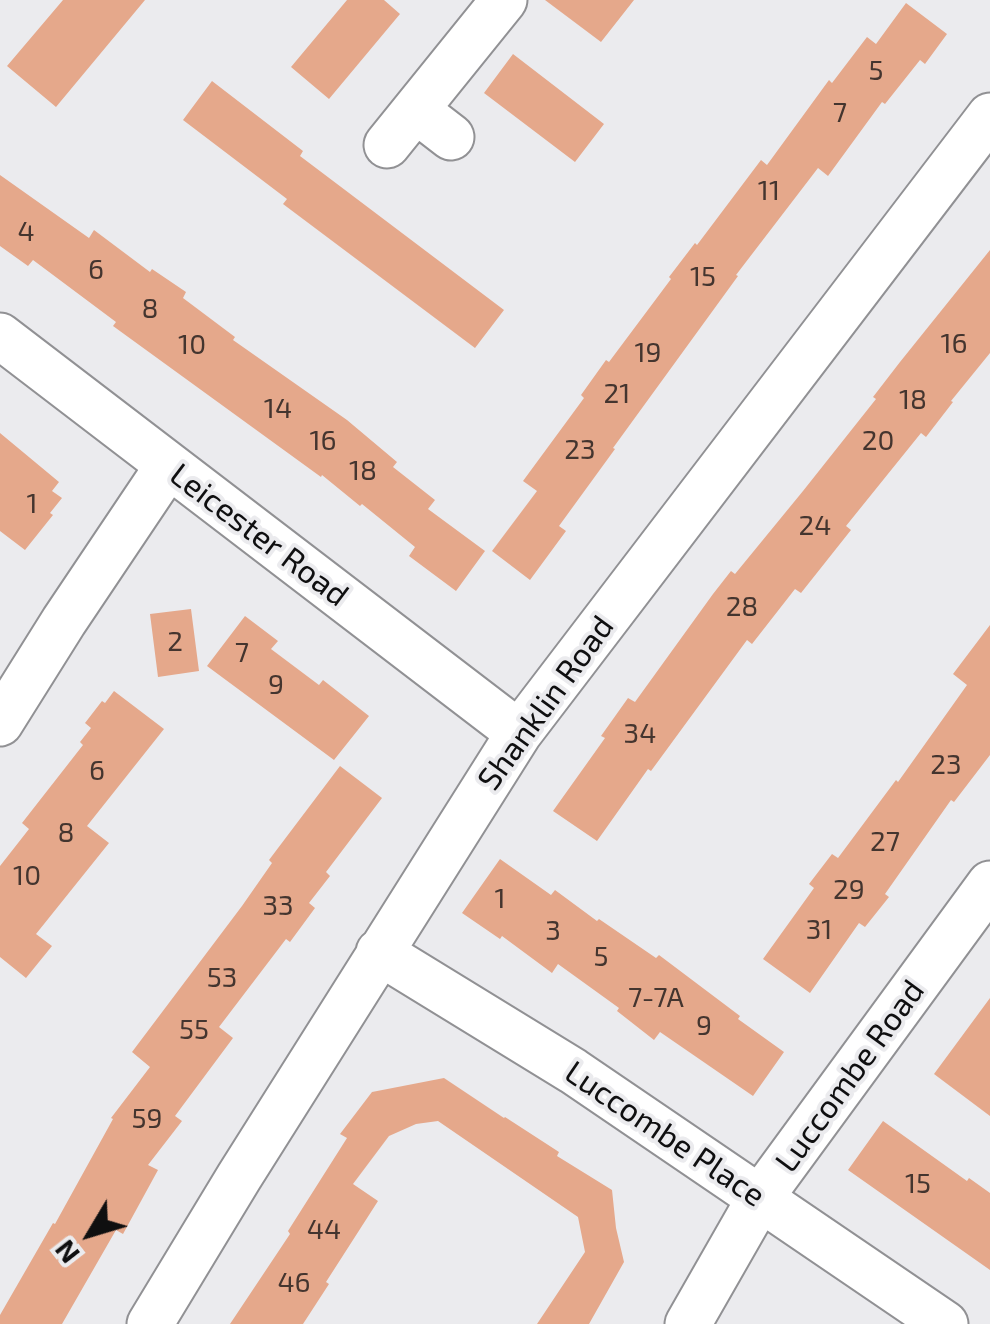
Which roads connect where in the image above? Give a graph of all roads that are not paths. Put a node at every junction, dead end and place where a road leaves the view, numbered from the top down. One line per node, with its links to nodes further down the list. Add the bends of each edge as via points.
1 (504, 0): 2 (street)
2 (416, 110): 4 (street); 5 (street)
3 (990, 116): 9 (street, Shanklin Road)
4 (451, 137)
5 (387, 144)
6 (0, 336): 7 (street, Leicester Road)
7 (168, 466): 8 (street); 9 (street, Leicester Road)
8 (0, 723)
9 (519, 733): 11 (street, Shanklin Road)
10 (990, 884): 12 (street, Luccombe Road)
11 (379, 952): 12 (street, Luccombe Place); 13 (street, Shanklin Road)
12 (760, 1198): 14 (street, Luccombe Road); 15 (street, Luccombe Place)
13 (150, 1324)
14 (688, 1324)
15 (946, 1324)

